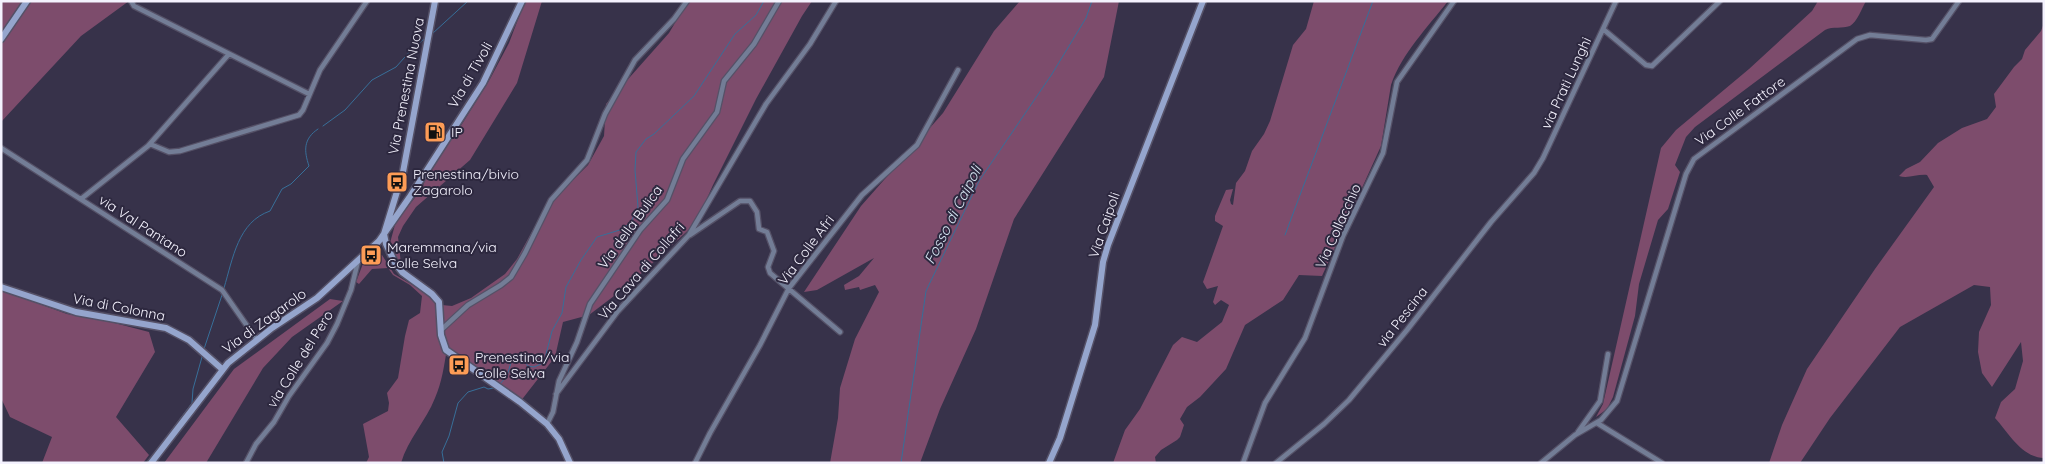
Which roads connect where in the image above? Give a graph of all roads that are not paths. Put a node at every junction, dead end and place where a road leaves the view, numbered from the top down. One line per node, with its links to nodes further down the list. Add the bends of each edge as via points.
1 (28, 1): 15 (street)
2 (131, 1): 16 (street, via 134,6)
3 (367, 1): 18 (street, via 320,70)
4 (435, 1): 23 (street, Via Prenestina Nuova, via 403,172)
5 (522, 1): 23 (street, Via di Tivoli, via 487,77)
6 (688, 1): 28 (street, via 635,60 605,114 587,160 551,200 511,277 467,306)
7 (779, 1): 33 (street, Via della Bulica, via 754,44 723,83 717,112 683,159 667,200 640,230 590,304 560,377)
8 (836, 1): 24 (street, Via Cava di Collafri, via 810,44 766,104)
9 (1203, 1): 41 (street, Via Caipoli, via 1108,245 1095,325 1060,438)
10 (1454, 1): 42 (street, Via Collacchio, via 1397,82 1382,153 1341,241 1305,338 1265,403)
11 (1616, 1): 14 (street, via Prati Lunghi)
12 (1720, 1): 14 (street, via 1652,66 1646,65)
13 (1959, 1): 34 (street, Via Colle Fattore, via 1932,39 1870,35 1857,39 1696,158 1686,174 1618,399)
14 (1603, 29): 21 (street, via Prati Lunghi)
15 (1, 39)
16 (229, 54): 18 (street); 19 (street)
17 (958, 70): 27 (street, Via Colle Afri, via 920,142 862,195)
18 (309, 94): 19 (street, via 303,111 294,117 180,151 168,152)
19 (150, 144): 22 (street)
20 (1, 148): 22 (street, via Val Pantano)
21 (1534, 173): 43 (street, via Pescina, via 1346,403)
22 (80, 199): 30 (street, via Val Pantano, via 222,290)
23 (384, 234): 25 (street, Via di Zagarolo); 28 (street, via 386,246 398,268 439,302)
24 (688, 235): 27 (street, via 740,201 750,201 757,212 759,229 767,232 774,250 768,265 769,272); 33 (street, Via Cava di Collafri, via 618,311)
25 (358, 261): 30 (street, Via di Zagarolo, via 317,298); 38 (street, via Colle del Pero, via 338,324)
26 (1, 287): 32 (street, Via di Colonna, via 76,312 166,328 189,340)
27 (789, 288): 29 (street); 40 (street, Via Colle Afri)
28 (440, 330): 35 (street, via 446,350)
29 (840, 332)
30 (257, 340): 32 (street, Via di Zagarolo)
31 (1608, 354): 36 (street, via 1600,401)
32 (222, 369): 37 (street, Via di Zagarolo)
33 (556, 396): 35 (street, Via della Bulica, via 552,415)
34 (1598, 423): 36 (street); 45 (street)
35 (546, 424): 39 (street, via 559,439)
36 (1578, 433): 44 (street)
37 (151, 463)
38 (246, 463)
39 (570, 463)
40 (695, 463)
41 (1049, 463)
42 (1243, 463)
43 (1276, 463)
44 (1541, 463)
45 (1662, 463)

